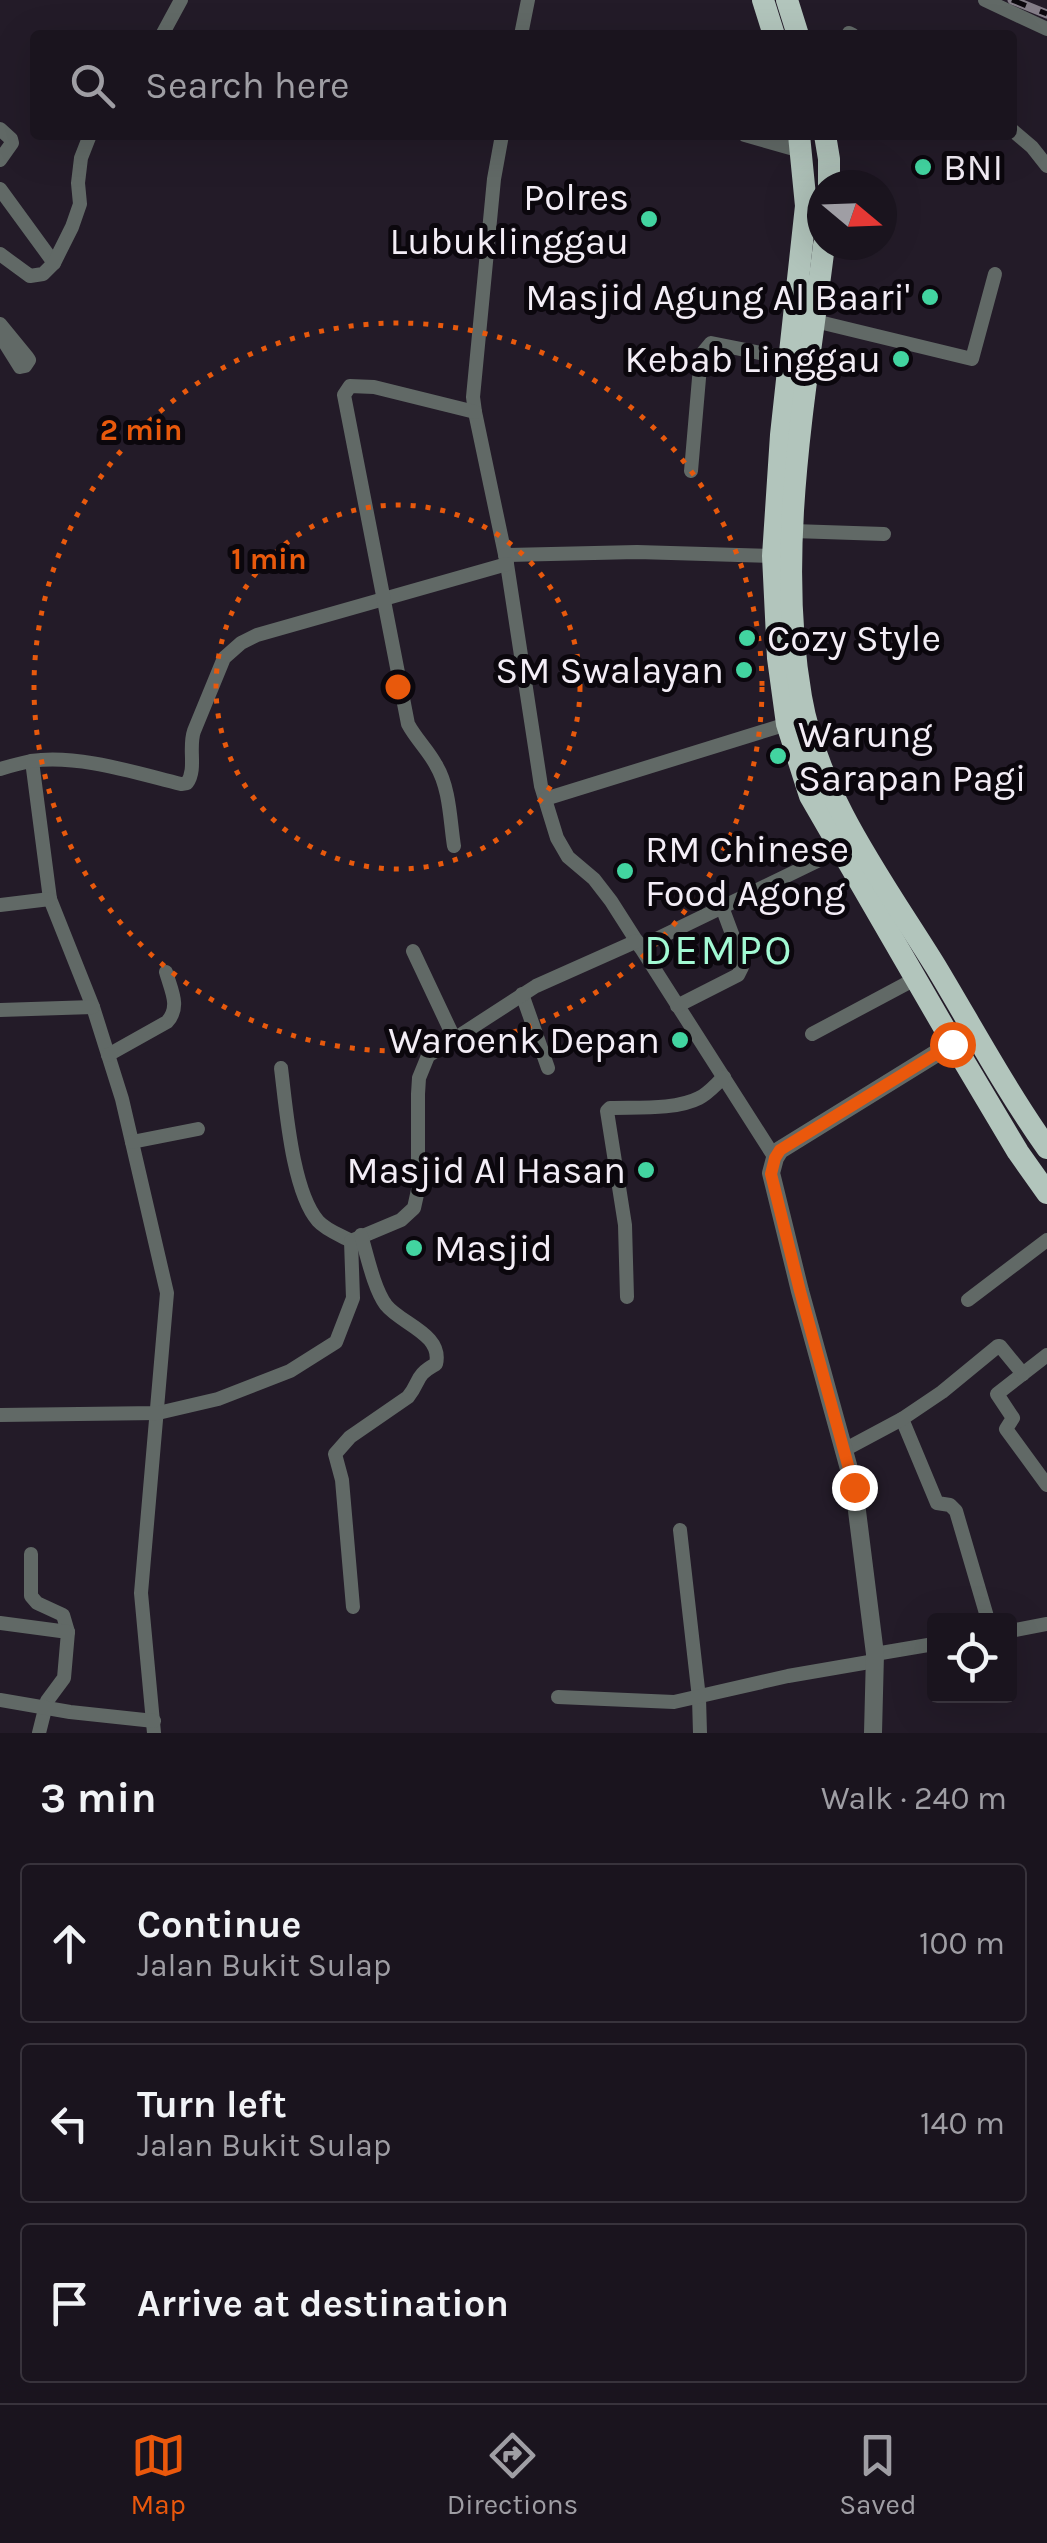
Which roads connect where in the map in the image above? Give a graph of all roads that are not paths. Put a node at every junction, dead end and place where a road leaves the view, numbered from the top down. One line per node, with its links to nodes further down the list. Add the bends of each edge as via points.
1 (182, 0): 7 (street)
2 (528, 0): 8 (street)
3 (763, 0): 9 (highway)
4 (985, 0): 6 (street)
5 (784, 1): 10 (highway)
6 (1047, 29)
7 (165, 30)
8 (521, 30)
9 (772, 30)
10 (796, 30)
11 (0, 129): 17 (street, via 12,144)
12 (1017, 134): 18 (street)
13 (88, 140): 25 (street, via 80,204)
14 (501, 140): 31 (street)
15 (826, 140): 19 (highway)
16 (800, 143): 20 (highway)
17 (0, 160)
18 (1047, 166)
19 (829, 170)
20 (807, 171)
21 (0, 189): 25 (street)
22 (807, 204): 30 (highway)
23 (0, 254): 25 (street, via 30,276)
24 (822, 260): 27 (highway)
25 (54, 264)
26 (994, 274): 27 (street, via 972,359)
27 (815, 321): 33 (highway, via 798,434)
28 (0, 324): 29 (street, via 28,357 25,366)
29 (0, 335)
30 (790, 359): 32 (street, via 711,343 705,348); 35 (highway)
31 (475, 412): 36 (street); 37 (street, via 374,387 346,389)
32 (691, 471)
33 (793, 531): 34 (street); 38 (highway)
34 (884, 534)
35 (773, 556): 36 (street, via 637,552); 38 (highway)
36 (506, 560): 37 (street); 42 (street)
37 (384, 598): 40 (street, via 257,635 232,650 191,741 187,783 64,760); 43 (street, via 408,724 437,765)
38 (787, 657): 39 (highway); 56 (highway, via 829,784)
39 (788, 724): 42 (street); 44 (highway, via 810,796)
40 (32, 761): 41 (street); 45 (street)
41 (0, 769)
42 (545, 799): 48 (street, via 568,856 594,879)
43 (454, 846)
44 (840, 850): 47 (street); 51 (highway)
45 (50, 899): 46 (street); 54 (street)
46 (0, 905)
47 (722, 907): 48 (street); 53 (street, via 742,967)
48 (638, 944): 52 (street); 53 (street)
49 (412, 951): 58 (street)
50 (166, 972): 60 (street, via 173,1016)
51 (915, 980): 57 (street); 59 (highway)
52 (522, 994): 58 (street); 62 (street)
53 (677, 1006): 63 (street)
54 (93, 1007): 55 (street); 60 (street)
55 (0, 1010)
56 (975, 1032): 59 (highway); 66 (highway)
57 (812, 1034)
58 (454, 1038): 69 (street, via 428,1056 419,1078 414,1208)
59 (952, 1044): 67 (street); 68 (highway)
60 (108, 1054): 65 (street)
61 (281, 1068): 69 (street, via 304,1196 322,1226)
62 (548, 1068)
63 (724, 1078): 67 (street); 71 (street, via 686,1103 607,1111 626,1225)
64 (198, 1129): 65 (street)
65 (132, 1142): 75 (street, via 167,1293)
66 (1047, 1148)
67 (775, 1158): 78 (street, via 771,1174)
68 (1047, 1193)
69 (360, 1237): 75 (street, via 353,1298 336,1342 290,1371 218,1400); 82 (street, via 385,1303 429,1338 438,1356 408,1397 335,1454)
70 (1047, 1240): 72 (street)
71 (627, 1297)
72 (968, 1300)
73 (1047, 1355): 74 (street)
74 (1023, 1374): 77 (street, via 998,1346); 79 (street, via 997,1396 1013,1418 1006,1429)
75 (158, 1413): 76 (street); 94 (street, via 140,1594)
76 (0, 1415)
77 (902, 1419): 78 (street); 83 (street, via 937,1503 956,1511)
78 (844, 1450): 89 (street)
79 (1047, 1485)
80 (680, 1530): 91 (street)
81 (31, 1554): 87 (street, via 31,1596 63,1615)
82 (353, 1607)
83 (986, 1613)
84 (0, 1623): 87 (street)
85 (1047, 1624): 86 (street)
86 (1017, 1629)
87 (68, 1632): 93 (street, via 64,1678)
88 (927, 1646): 89 (street)
89 (875, 1657): 91 (street); 97 (street)
90 (558, 1697): 91 (street)
91 (699, 1698): 96 (street)
92 (0, 1700): 93 (street)
93 (44, 1707): 94 (street); 95 (street)
94 (154, 1727)
95 (39, 1733)
96 (700, 1733)
97 (873, 1733)

